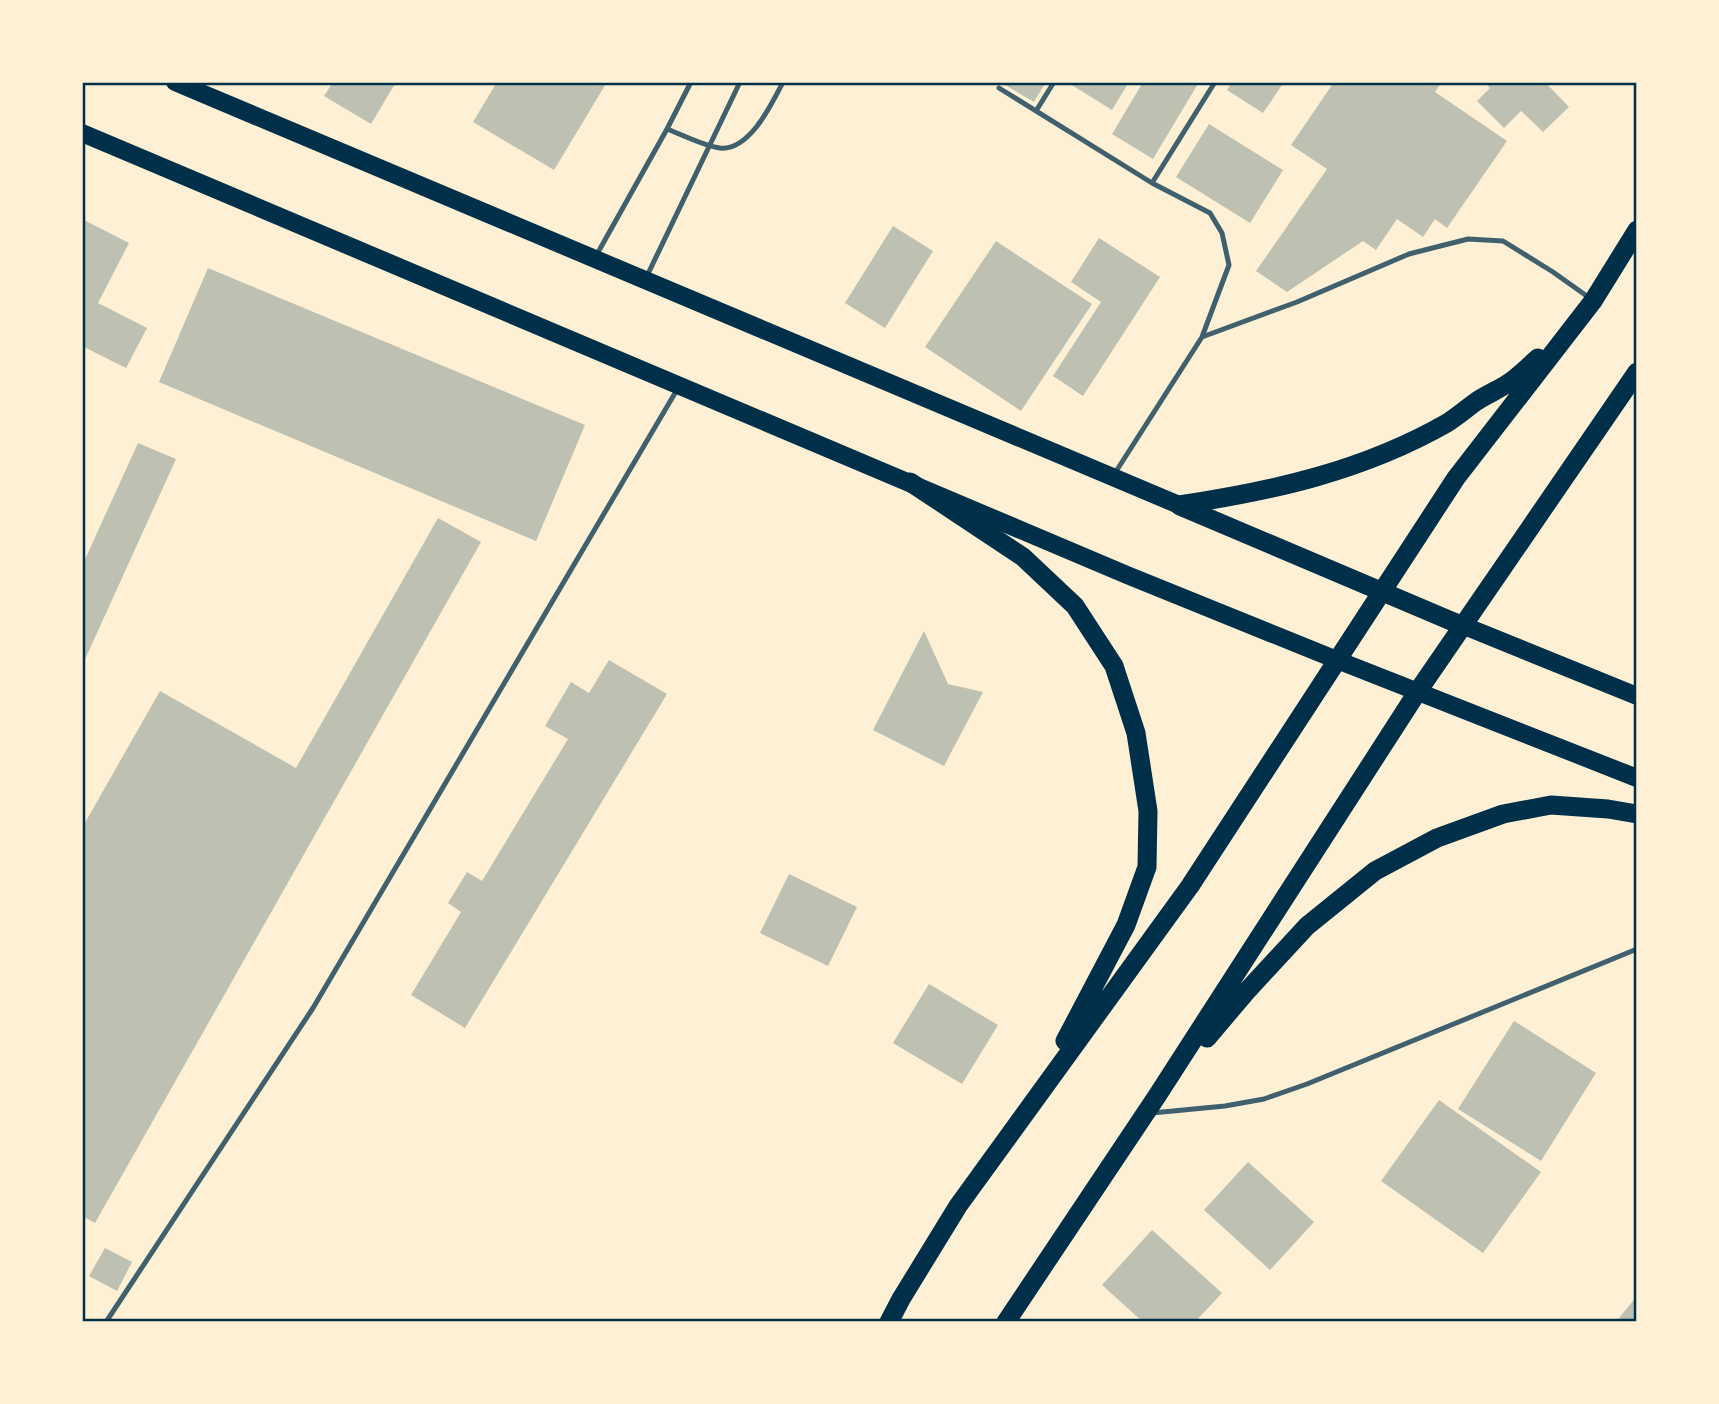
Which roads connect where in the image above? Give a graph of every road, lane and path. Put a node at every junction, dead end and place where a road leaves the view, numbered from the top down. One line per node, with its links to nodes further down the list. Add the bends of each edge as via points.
1 (175, 82): 14 (main road)
2 (691, 82): 9 (lane)
3 (740, 82): 11 (lane)
4 (783, 82): 11 (lane, via 752,132 723,149)
5 (1054, 82): 8 (lane)
6 (1215, 82): 12 (lane)
7 (999, 88): 8 (lane)
8 (1036, 111): 12 (lane)
9 (667, 129): 11 (lane); 14 (lane)
10 (82, 133): 20 (main road)
11 (709, 145): 15 (lane)
12 (1152, 183): 18 (lane, via 1210,213 1222,233 1229,265)
13 (1637, 230): 16 (highway)
14 (595, 259): 15 (main road)
15 (645, 280): 21 (main road)
16 (1593, 301): 17 (highway); 18 (lane, via 1503,242 1468,239 1409,254)
17 (1573, 328): 23 (highway, via 1514,380 1396,447 1308,481); 24 (highway, via 1456,478)
18 (1202, 337): 21 (lane)
19 (1637, 372): 25 (highway)
20 (679, 385): 22 (main road); 35 (lane, via 313,1008)
21 (1112, 478): 23 (main road)
22 (910, 482): 26 (main road); 33 (highway, via 1023,557 1075,606 1114,666 1136,733 1148,811 1147,867 1126,925)
23 (1179, 505): 24 (highway)
24 (1382, 592): 25 (highway); 26 (highway)
25 (1463, 626): 27 (highway); 28 (main road)
26 (1337, 660): 27 (main road); 33 (highway, via 1189,886)
27 (1418, 691): 29 (main road); 32 (highway)
28 (1637, 696)
29 (1637, 778)
30 (1637, 814): 32 (highway, via 1551,805 1503,814 1437,838 1375,871 1307,926)
31 (1637, 949): 34 (lane, via 1264,1099)
32 (1157, 1096): 34 (highway)
33 (1030, 1107): 36 (highway, via 958,1206)
34 (1145, 1114): 37 (highway)
35 (106, 1322)
36 (889, 1322)
37 (1006, 1322)

